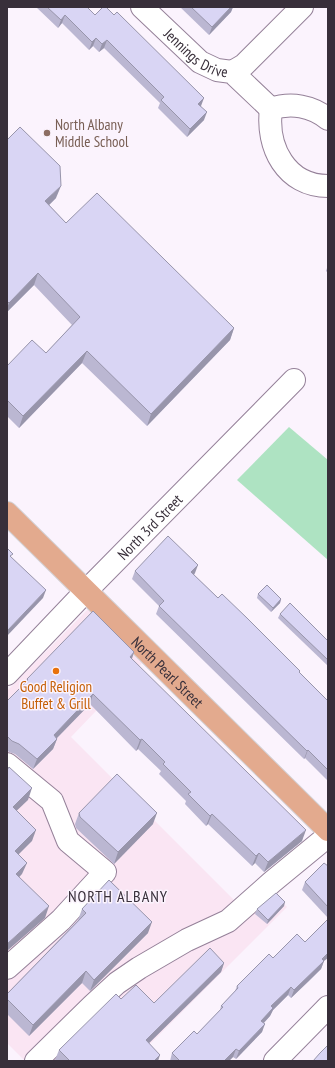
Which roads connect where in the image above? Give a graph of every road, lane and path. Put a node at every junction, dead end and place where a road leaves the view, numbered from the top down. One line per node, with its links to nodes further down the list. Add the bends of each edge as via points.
1 (142, 7): 3 (street, Jennings Drive, via 200,62 217,70)
2 (302, 7): 3 (street, via 251,59)
3 (232, 72): 4 (street, Jennings Drive)
4 (271, 109): 5 (street, via 294,105 313,110); 6 (street, via 271,136 281,162 295,176 308,183)
5 (328, 119)
6 (328, 186)
7 (294, 380): 9 (street, North 3rd Street)
8 (7, 513): 9 (main road, North Pearl Street)
9 (86, 591): 10 (street, North 3rd Street); 12 (main road, North Pearl Street)
10 (7, 674)
11 (7, 764): 14 (street, via 52,801 68,841 106,872 61,920)
12 (328, 830)
13 (328, 836): 16 (street, via 228,921 187,940 117,983)
14 (7, 968)
15 (328, 1007): 17 (street)
16 (36, 1061)
17 (275, 1061)

